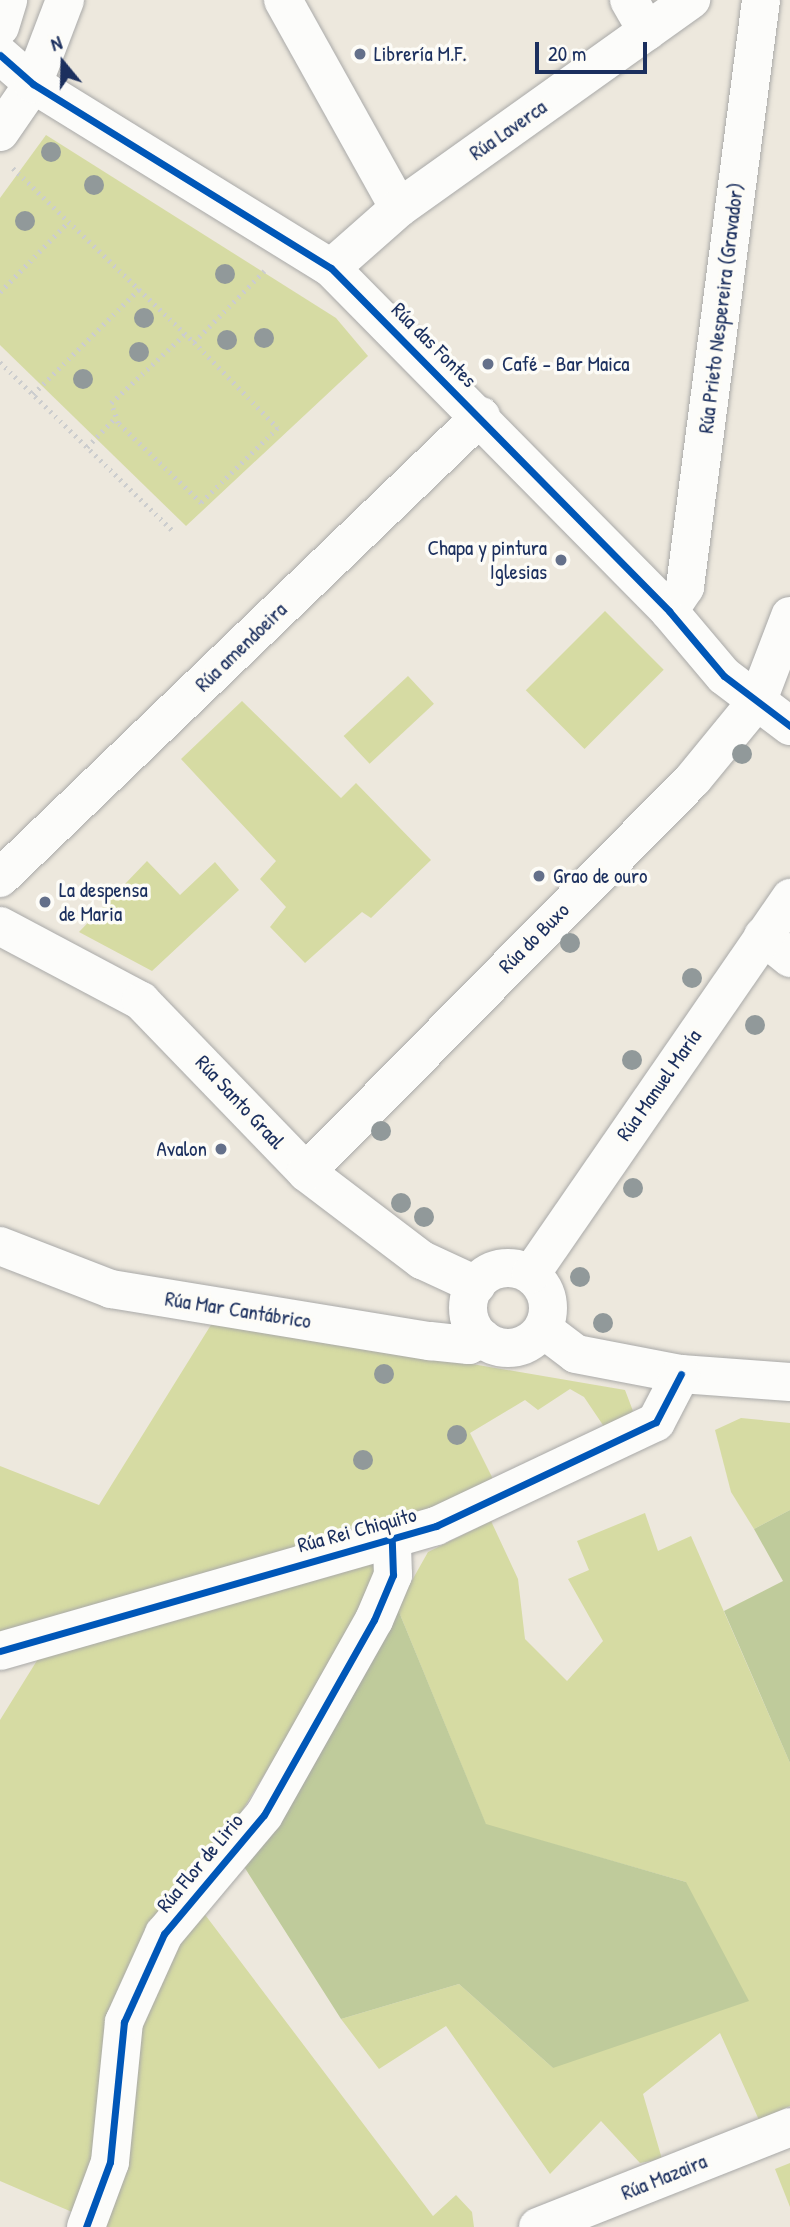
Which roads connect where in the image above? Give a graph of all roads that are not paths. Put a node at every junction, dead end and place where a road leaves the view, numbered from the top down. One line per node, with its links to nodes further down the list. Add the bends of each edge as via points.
1 (8, 0): 7 (street)
2 (65, 0): 9 (street)
3 (283, 0): 11 (street)
4 (691, 0): 6 (street, Rúa Laverca)
5 (761, 0): 14 (street, Rúa Prieto Nespereira (Gravador), via 685,587)
6 (638, 16): 11 (street, Rúa Laverca)
7 (0, 27)
8 (0, 55): 9 (street, Rúa das Fontes)
9 (33, 84): 10 (street); 12 (street, Rúa das Fontes)
10 (0, 132)
11 (399, 208): 12 (street, Rúa Laverca)
12 (331, 268): 13 (street, Rúa das Fontes)
13 (481, 416): 14 (street, Rúa das Fontes); 18 (street, Rúa amendoeira)
14 (669, 611): 16 (street, Rúa das Fontes, via 724,676)
15 (790, 617): 16 (street, Rúa do Buxo)
16 (758, 700): 17 (street, Rúa das Fontes); 22 (street, Rúa do Buxo, via 693,779)
17 (790, 726)
18 (0, 878)
19 (790, 898): 21 (street, Rúa Manuel María)
20 (0, 926): 22 (street, Rúa Santo Graal, via 164,1019)
21 (777, 947): 24 (street, Rúa Manuel María)
22 (306, 1172): 25 (street, Rúa Santo Graal, via 422,1260)
23 (0, 1246): 27 (street, Rúa Mar Cantábrico, via 111,1289 430,1341 469,1345)
24 (531, 1274): 25 (street, via 495,1270); 26 (street, via 548,1299)
25 (476, 1285): 27 (street, via 468,1312)
26 (542, 1329): 27 (street, Rúa Mar Cantábrico, via 514,1347); 28 (street, via 576,1354)
27 (482, 1338)
28 (681, 1374): 29 (street); 30 (street, Rúa Rei Chiquito, via 656,1422)
29 (790, 1382)
30 (392, 1542): 31 (street, Rúa Rei Chiquito); 33 (street, Rúa Flor de Lirio, via 393,1575 374,1619 264,1815 164,1934 124,2022 110,2162)
31 (0, 1651)
32 (790, 2127): 34 (street, Rúa Mazaira)
33 (86, 2227)
34 (538, 2227)

